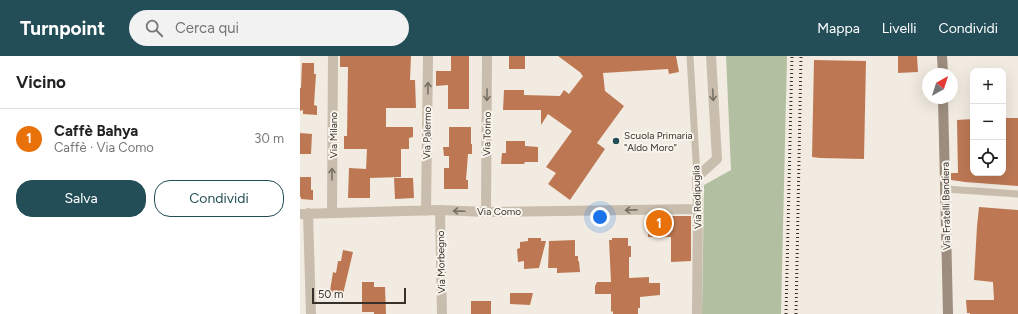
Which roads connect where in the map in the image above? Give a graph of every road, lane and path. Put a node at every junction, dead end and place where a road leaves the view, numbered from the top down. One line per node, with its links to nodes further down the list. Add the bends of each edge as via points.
1 (333, 56): 16 (street, Via Milano, one-way to 1)
2 (428, 56): 13 (street, Via Palermo, one-way to 2)
3 (487, 56): 15 (street, Via Torino, one-way to 15)
4 (690, 56): 9 (lane, Via Redipuglia)
5 (711, 56): 9 (street, one-way to 9, via 717,159)
6 (942, 56): 7 (street)
7 (943, 68)
8 (943, 104): 10 (street, Via Fratelli Bandiera)
9 (697, 177): 12 (street, Via Redipuglia)
10 (946, 189): 11 (lane); 21 (street, Via Fratelli Bandiera)
11 (1018, 194)
12 (698, 209): 15 (street, Via Como, one-way to 15); 20 (street, Via Redipuglia)
13 (426, 210): 14 (street, Via Como); 16 (street, Via Como)
14 (440, 210): 15 (street, Via Como, one-way to 14); 19 (street, Via Morbegno)
15 (486, 212)
16 (332, 213): 17 (street, Via Como)
17 (304, 214): 18 (street)
18 (311, 314)
19 (442, 314)
20 (697, 314)
21 (948, 314)

